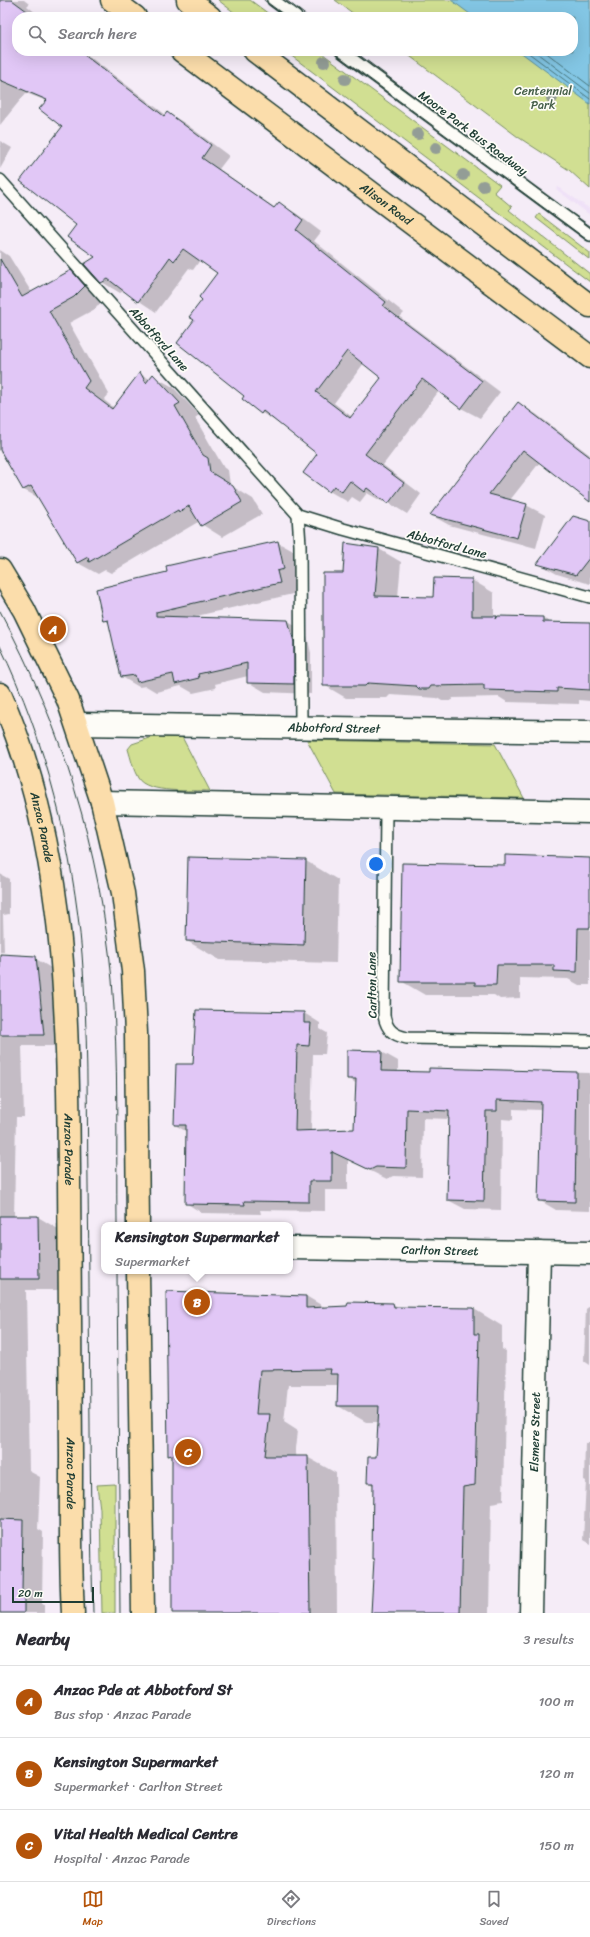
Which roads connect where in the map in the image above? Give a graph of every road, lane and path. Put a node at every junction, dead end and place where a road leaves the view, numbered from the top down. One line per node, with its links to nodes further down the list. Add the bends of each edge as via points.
1 (112, 0): 4 (main road)
2 (188, 0): 5 (main road)
3 (273, 0): 6 (lane)
4 (128, 12)
5 (204, 12)
6 (289, 12)
7 (189, 56): 13 (main road, Alison Road)
8 (262, 56): 12 (main road)
9 (348, 56): 11 (lane, Moore Park Bus Roadway)
10 (0, 180): 14 (lane, Abbotford Lane)
11 (590, 236)
12 (590, 306)
13 (590, 357)
14 (298, 515): 16 (lane, Abbotford Lane); 19 (lane)
15 (0, 570): 18 (main road, via 36,633)
16 (590, 597)
17 (0, 694): 30 (main road, Anzac Parade, via 20,743 43,832 58,912 69,1107)
18 (77, 724): 19 (street, Abbotford Street); 21 (main road)
19 (301, 727): 20 (street, Abbotford Street)
20 (590, 732)
21 (102, 802): 22 (street); 25 (main road, via 123,893 133,971 138,1101)
22 (386, 808): 23 (street); 24 (lane, Carlton Lane, via 384,1016 391,1032 407,1038)
23 (590, 812)
24 (590, 1041)
25 (138, 1222)
26 (293, 1248): 27 (street, Carlton Street)
27 (539, 1252): 28 (street, Carlton Street); 32 (street, Elsmere Street)
28 (590, 1253)
29 (138, 1274): 31 (main road)
30 (73, 1613)
31 (143, 1613)
32 (531, 1613)

